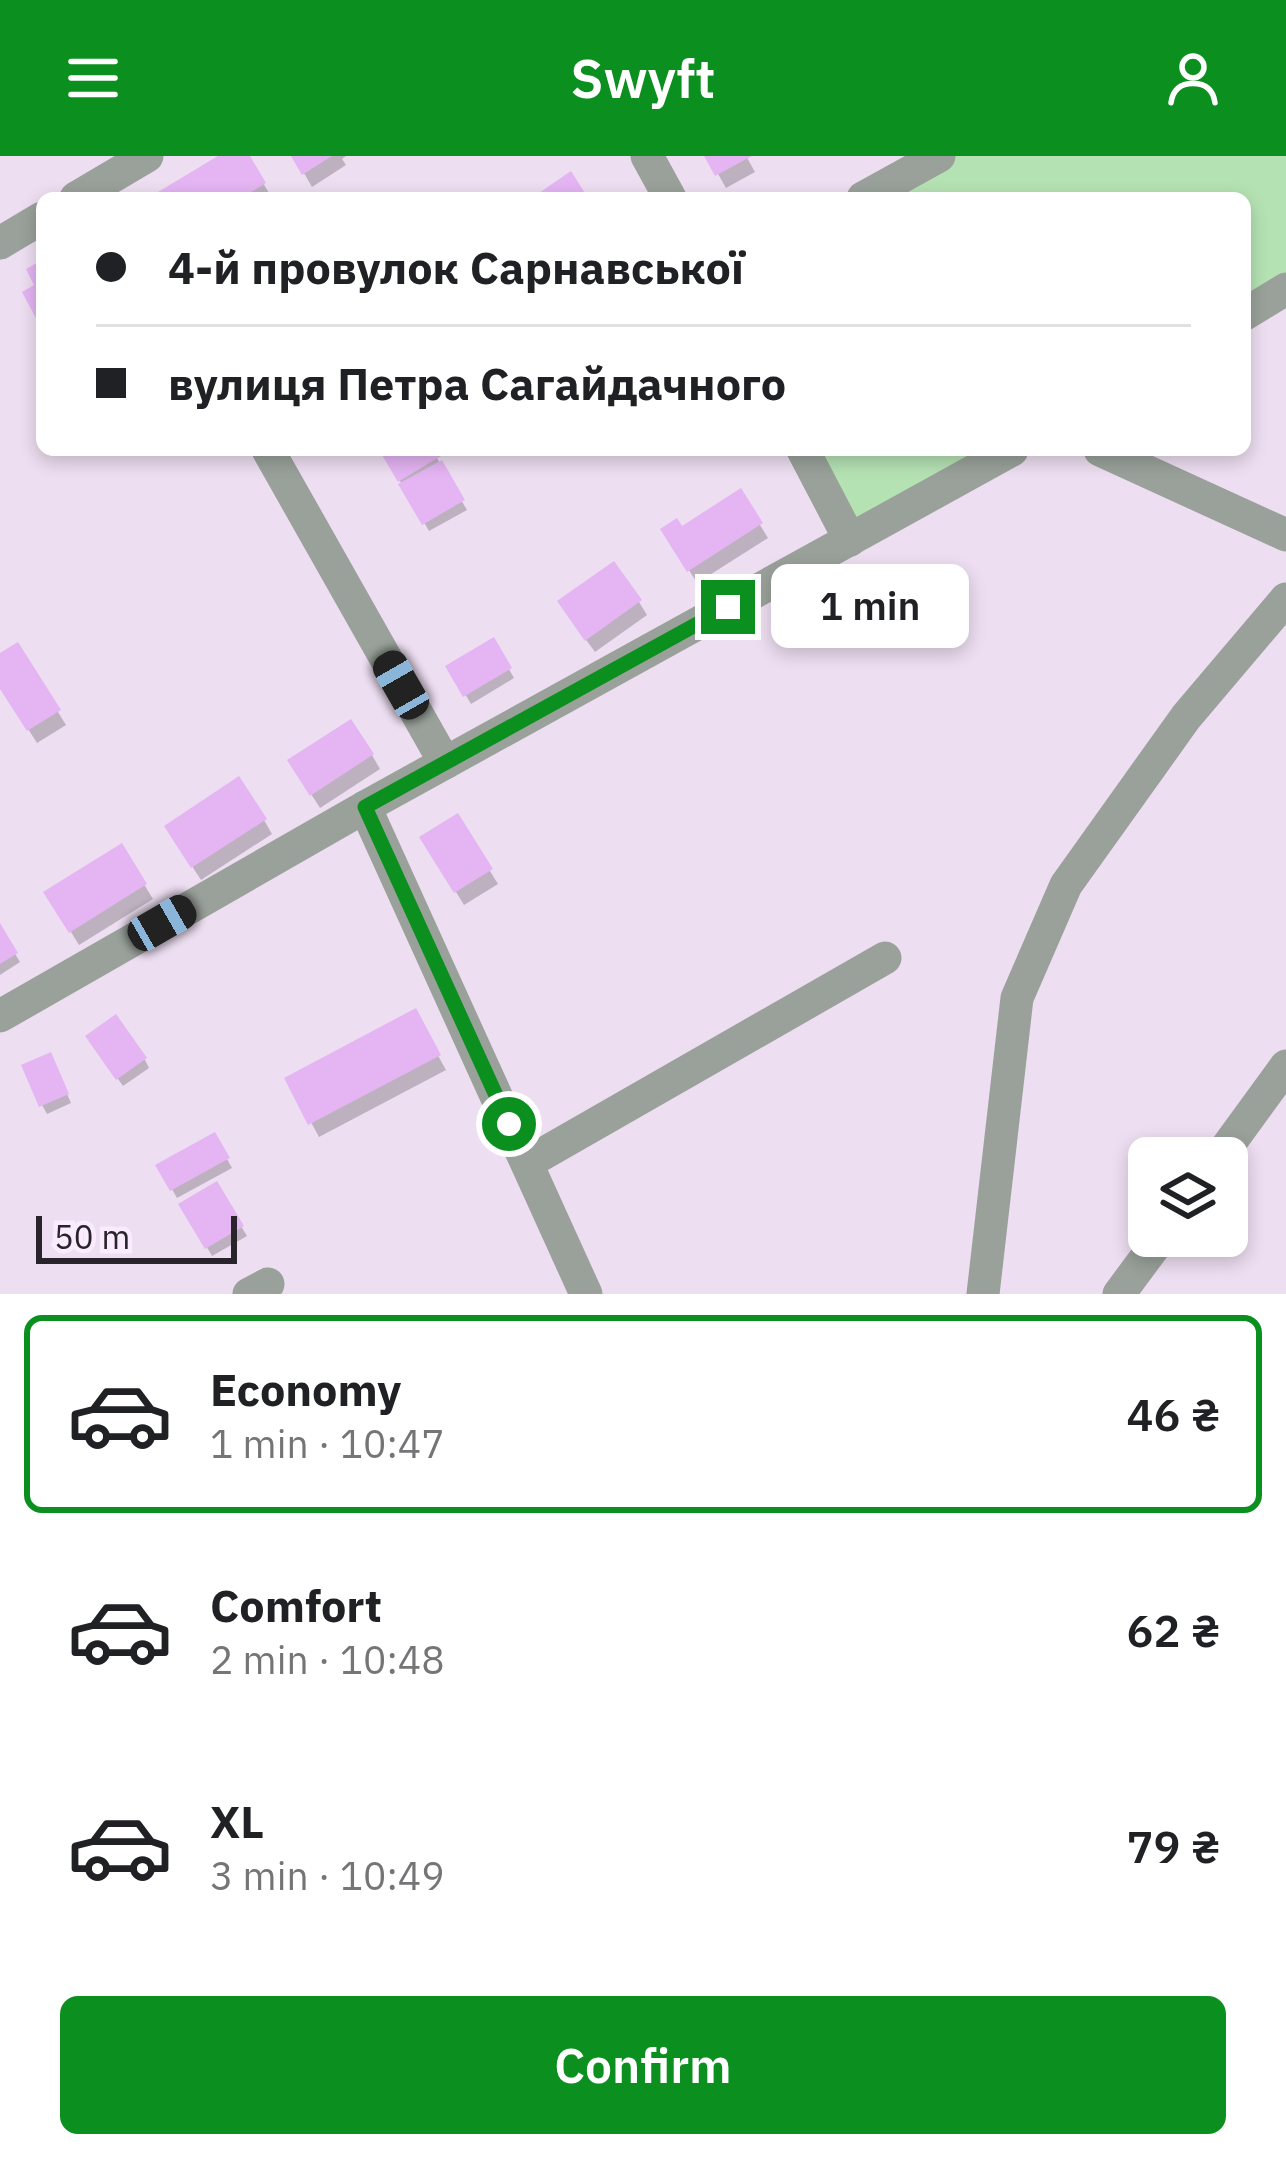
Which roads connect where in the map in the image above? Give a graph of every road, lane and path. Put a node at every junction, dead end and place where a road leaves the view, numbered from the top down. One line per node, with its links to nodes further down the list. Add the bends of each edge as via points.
1 (147, 156): 4 (street)
2 (646, 156): 5 (street)
3 (939, 156): 6 (street)
4 (119, 187)
5 (667, 192)
6 (874, 192)
7 (36, 222): 8 (street)
8 (0, 243)
9 (1286, 289): 10 (street)
10 (1251, 310)
11 (271, 456): 18 (street)
12 (806, 456): 16 (street)
13 (1001, 456): 16 (street)
14 (1113, 456): 15 (street)
15 (1286, 535)
16 (850, 540): 18 (street)
17 (1286, 598): 27 (street, via 1186,717 1066,885 1049,923 1017,998)
18 (445, 763): 19 (street)
19 (365, 807): 21 (street); 24 (street)
20 (885, 958): 24 (street)
21 (0, 1016)
22 (1286, 1066): 23 (street)
23 (1234, 1137)
24 (527, 1163): 26 (street)
25 (1146, 1257): 28 (street)
26 (586, 1294)
27 (983, 1294)
28 (1119, 1294)

